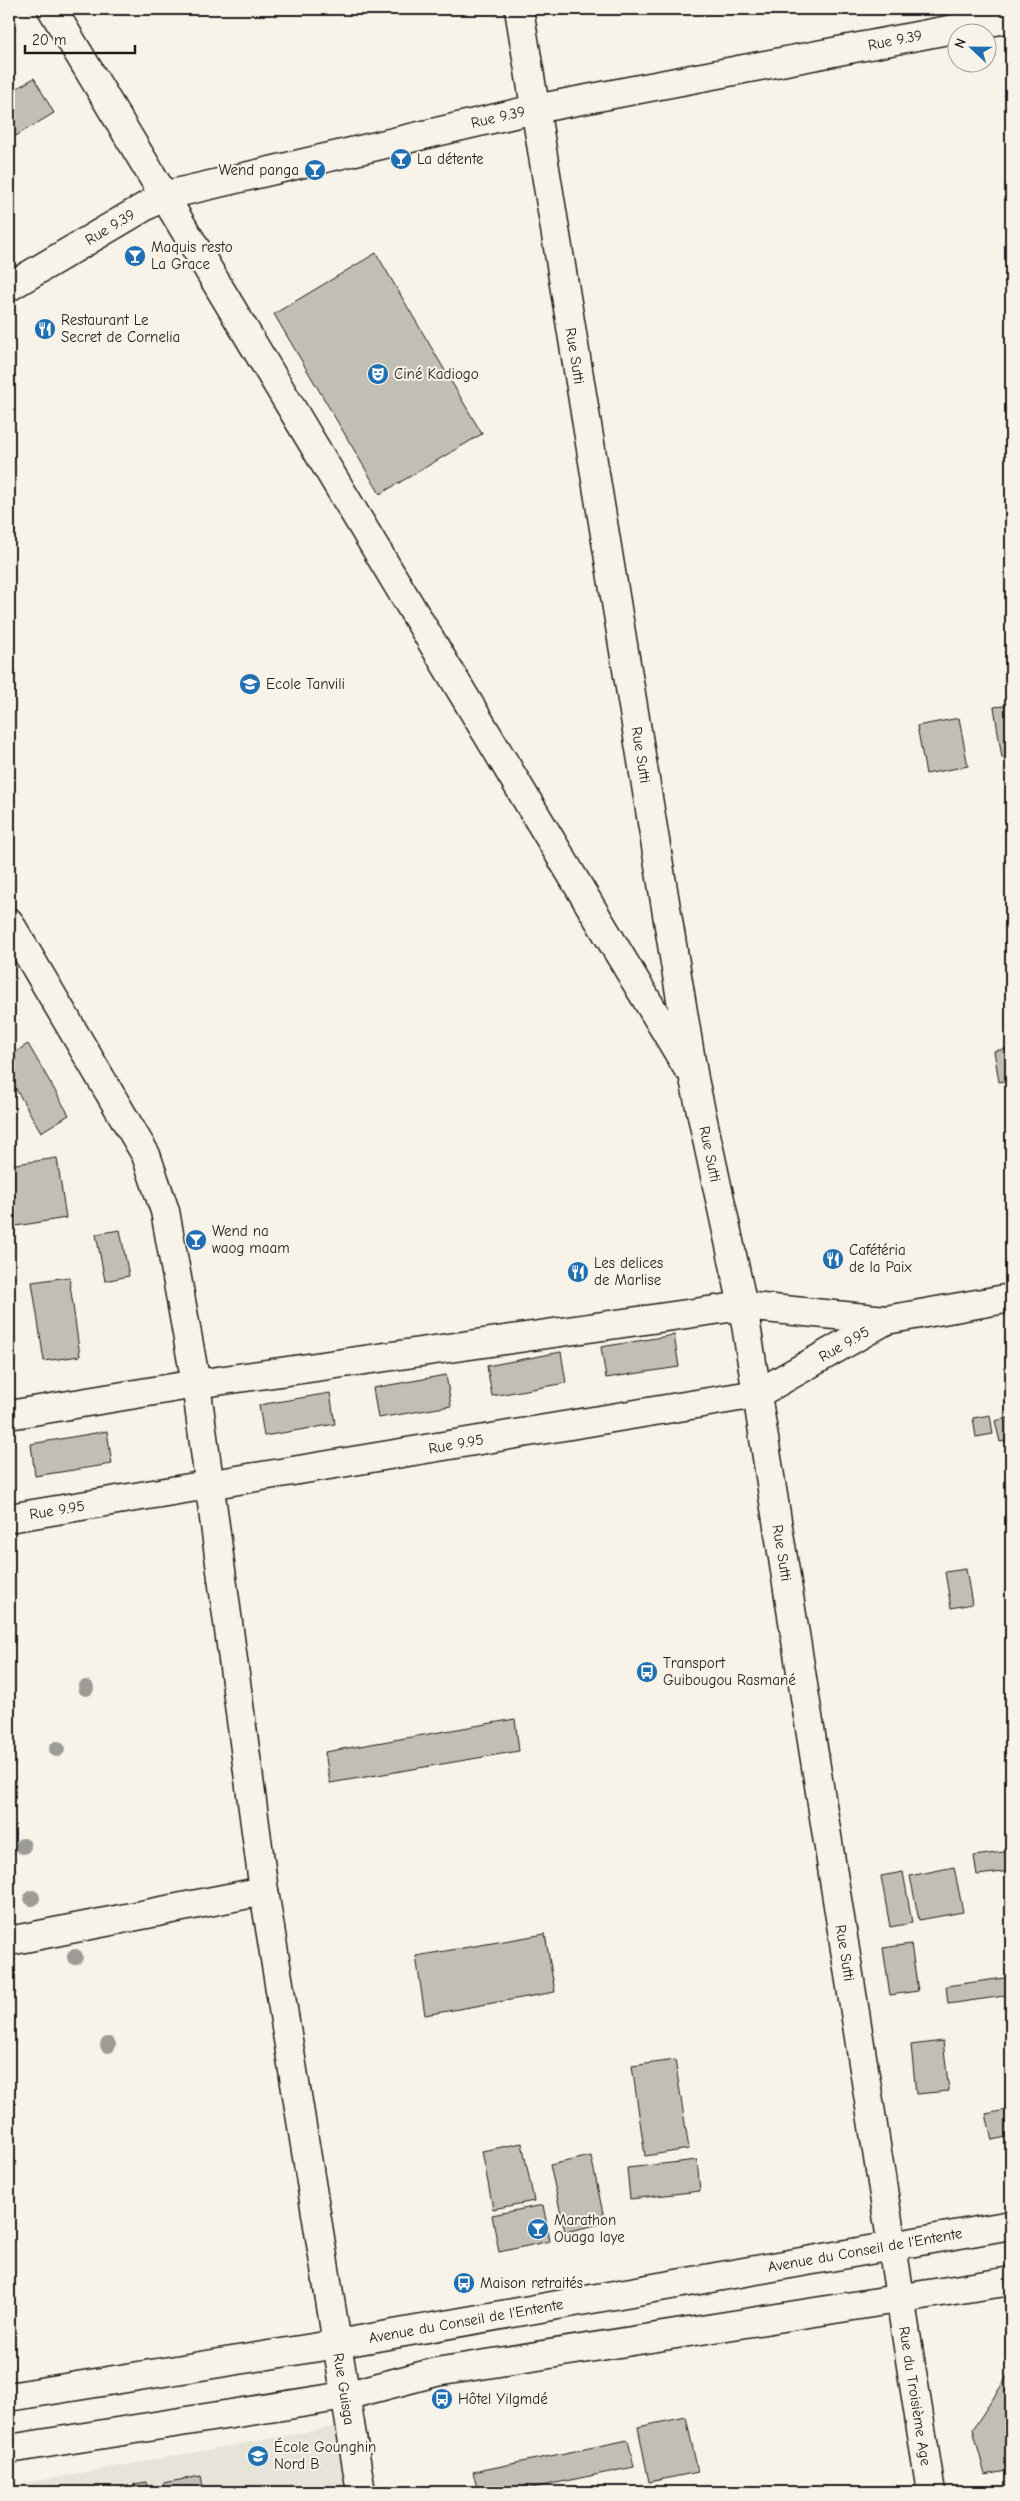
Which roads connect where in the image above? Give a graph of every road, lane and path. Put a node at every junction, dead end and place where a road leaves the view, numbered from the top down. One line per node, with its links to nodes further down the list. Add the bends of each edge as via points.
1 (52, 9): 5 (street)
2 (519, 9): 4 (street, Rue Sutti)
3 (1011, 18): 4 (street, Rue 9.39)
4 (535, 109): 5 (street, Rue 9.39); 8 (street, Rue Sutti)
5 (163, 196): 6 (street, Rue 9.39); 8 (street)
6 (9, 287)
7 (9, 922): 12 (street, Rue Guisga, via 146,1155 165,1211)
8 (694, 1079): 10 (street, Rue Sutti)
9 (1011, 1298): 11 (street, Rue 9.95)
10 (743, 1306): 11 (street, Rue 9.95); 12 (street, Rue 9.95); 13 (street, Rue Sutti)
11 (886, 1320): 13 (street, Rue 9.95)
12 (196, 1384): 14 (street, Rue 9.95); 15 (street, Rue Guisga)
13 (757, 1394): 15 (street, Rue 9.95); 20 (street, Rue Sutti)
14 (9, 1415)
15 (209, 1486): 16 (street, Rue 9.95); 17 (street, Rue Guisga)
16 (9, 1518)
17 (264, 1891): 18 (street); 23 (street, Rue Guisga)
18 (9, 1941)
19 (1011, 2225): 20 (street, Avenue du Conseil de l'Entente)
20 (891, 2245): 22 (street, Rue Sutti); 23 (street, Avenue du Conseil de l'Entente)
21 (1011, 2281): 22 (street)
22 (900, 2300): 25 (street, via 436,2372); 28 (street, Rue du Troisième Age)
23 (336, 2344): 24 (street, Avenue du Conseil de l'Entente); 25 (street, Rue Guisga)
24 (9, 2396)
25 (345, 2396): 26 (street); 27 (street, Rue Guisga)
26 (9, 2449)
27 (361, 2492)
28 (931, 2492)

